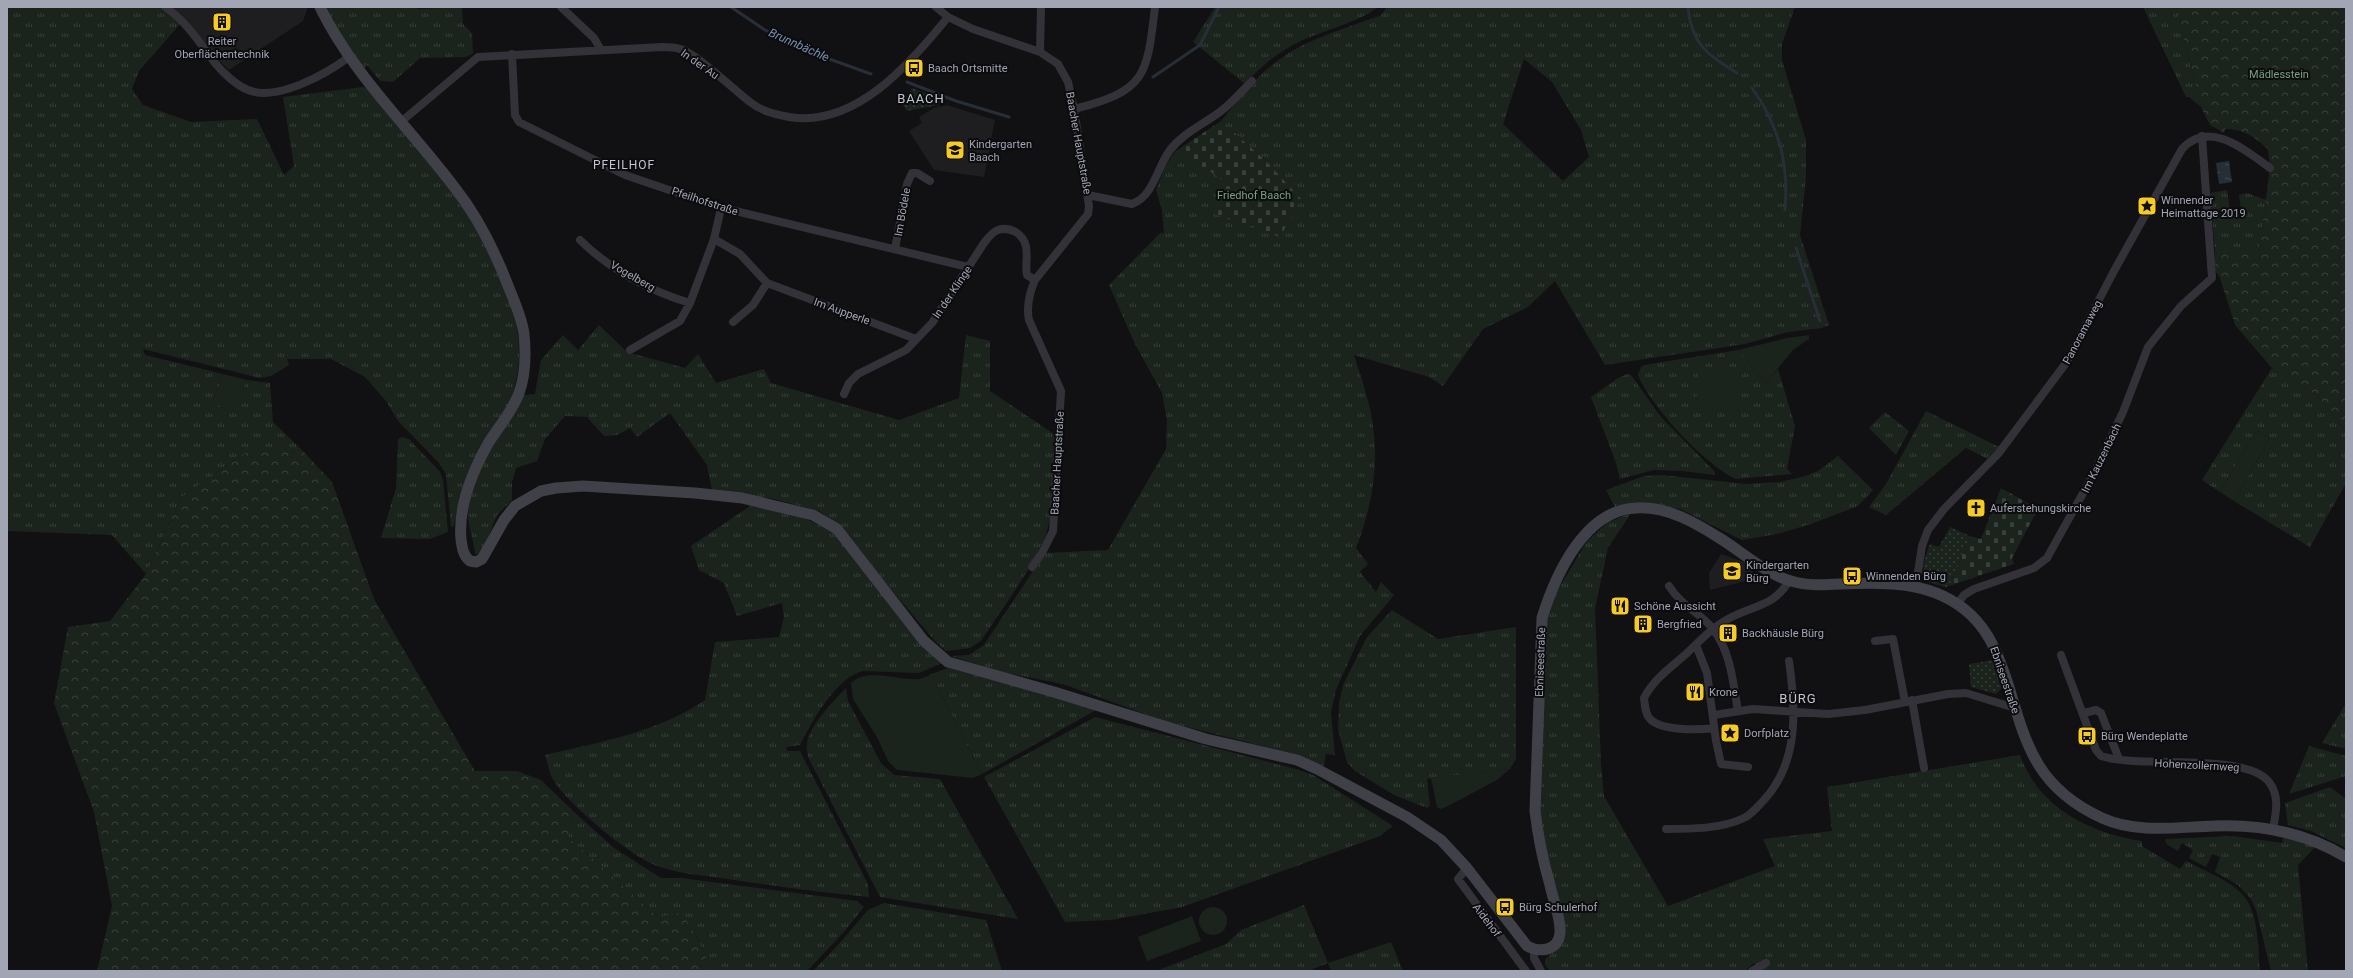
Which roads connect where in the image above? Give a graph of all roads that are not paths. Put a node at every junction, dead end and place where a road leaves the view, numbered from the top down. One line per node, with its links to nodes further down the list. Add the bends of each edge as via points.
1 (165, 7): 11 (street, via 183,20 225,74 249,90 268,92 306,83)
2 (320, 7): 11 (street)
3 (561, 7): 8 (street, via 594,38)
4 (936, 7): 7 (street, Baacher Hauptstraße)
5 (1041, 7): 9 (street)
6 (1155, 7): 13 (street, via 1149,57 1138,80 1100,103)
7 (948, 18): 8 (street, In der Au, via 923,48 885,85 848,107 812,119 760,110 681,49 662,47); 9 (street, Baacher Hauptstraße)
8 (601, 50): 10 (street, In der Au)
9 (1040, 52): 13 (street, Baacher Hauptstraße, via 1058,64 1068,82)
10 (512, 54): 14 (street, In der Au, via 478,57); 19 (street, Pfeilhofstraße, via 515,115 519,122 624,175)
11 (349, 57): 14 (street)
12 (1252, 81): 18 (street, via 1222,110 1189,131 1170,149 1149,190 1139,201 1132,204)
13 (1074, 109): 18 (street, Baacher Hauptstraße)
14 (402, 121): 54 (street, via 456,189 484,234 503,272 524,332 525,372 519,394 506,419 489,442 465,498 460,531 464,555 470,561 482,559 504,520 520,501 540,491 556,488 584,486 695,493 742,498 802,511 837,529 924,641 948,662 1206,739 1297,760 1429,831)
15 (2202, 136): 16 (street, via 2228,140); 33 (street, Panoramaweg, via 2193,139 2182,149 2066,363 1998,454 1944,509 1928,530 1922,546); 35 (street, Im Kauzenbach, via 2212,278 2181,306 2148,347 2123,412 2092,478 2047,558 2034,568 1974,589 1964,595)
16 (2270, 168)
17 (930, 181): 22 (street, Im Bödele, via 917,173 912,173 906,184)
18 (1088, 195): 24 (street, Baacher Hauptstraße, via 1088,214)
19 (722, 208): 20 (street); 22 (street, Pfeilhofstraße)
20 (714, 239): 25 (street, Im Aupperle, via 740,254); 26 (street)
21 (580, 240): 26 (street, Vogelberg, via 631,277 673,298)
22 (895, 249): 23 (street, Pfeilhofstraße)
23 (968, 267): 24 (street, In der Klinge, via 977,258 991,234 1009,229 1022,236 1026,246 1028,275); 28 (street, In der Klinge, via 944,306)
24 (1035, 280): 31 (street, Baacher Hauptstraße, via 1027,311 1029,320 1062,391 1053,531)
25 (767, 283): 27 (street, via 753,305); 28 (street, Im Aupperle)
26 (690, 303): 29 (street, via 680,321)
27 (733, 322)
28 (916, 339): 30 (street, In der Klinge, via 906,350 858,374 849,383)
29 (630, 350)
30 (844, 394)
31 (1032, 567)
32 (1789, 581): 33 (street, Ebniseestraße, via 1818,586); 36 (street, via 1782,593 1766,604 1730,618); 55 (street, Ebniseestraße, via 1696,523 1657,510 1636,508 1607,516 1577,544 1547,602 1540,635 1535,811 1538,837 1556,906 1560,934 1552,948)
33 (1916, 585): 35 (street, Ebniseestraße, via 1941,594)
34 (1669, 586): 36 (street, via 1680,601)
35 (1958, 604): 42 (street, Ebniseestraße, via 1984,629 1994,645)
36 (1713, 628): 38 (street); 43 (street, via 1729,663)
37 (1875, 642): 41 (street, via 1893,639)
38 (1696, 645): 46 (street, via 1707,673); 47 (street, via 1650,686 1644,698 1645,709 1655,723 1669,727 1686,730)
39 (2061, 655): 45 (street, Hohenzollernweg)
40 (1789, 661): 44 (street)
41 (1908, 701): 42 (street, via 1966,693); 44 (street, via 1828,714); 50 (street)
42 (2015, 708): 52 (street, Ebniseestraße, via 2024,737 2048,780 2067,797 2103,818 2120,825 2151,829 2241,825)
43 (1738, 711): 44 (street, via 1752,709); 46 (street)
44 (1794, 712): 51 (street, via 1788,760 1780,779 1756,808 1744,818 1726,824 1704,828)
45 (2084, 713): 48 (street, Hohenzollernweg, via 2098,754 2106,758); 48 (street, via 2096,710 2101,713)
46 (1714, 715): 47 (street)
47 (1714, 728): 49 (street, via 1722,764)
48 (2119, 759): 52 (street, Hohenzollernweg, via 2238,766 2253,770 2263,775 2275,792 2277,803)
49 (1748, 767)
50 (1924, 768)
51 (1666, 829)
52 (2273, 829): 53 (street, Ebniseestraße, via 2325,844)
53 (2346, 857)
54 (1467, 868): 55 (street, via 1527,946); 57 (street, Aidehof, via 1458,880)
55 (1534, 950): 58 (street, via 1534,958)
56 (1766, 963): 59 (street)
57 (1526, 971)
58 (1542, 971)
59 (1752, 971)

